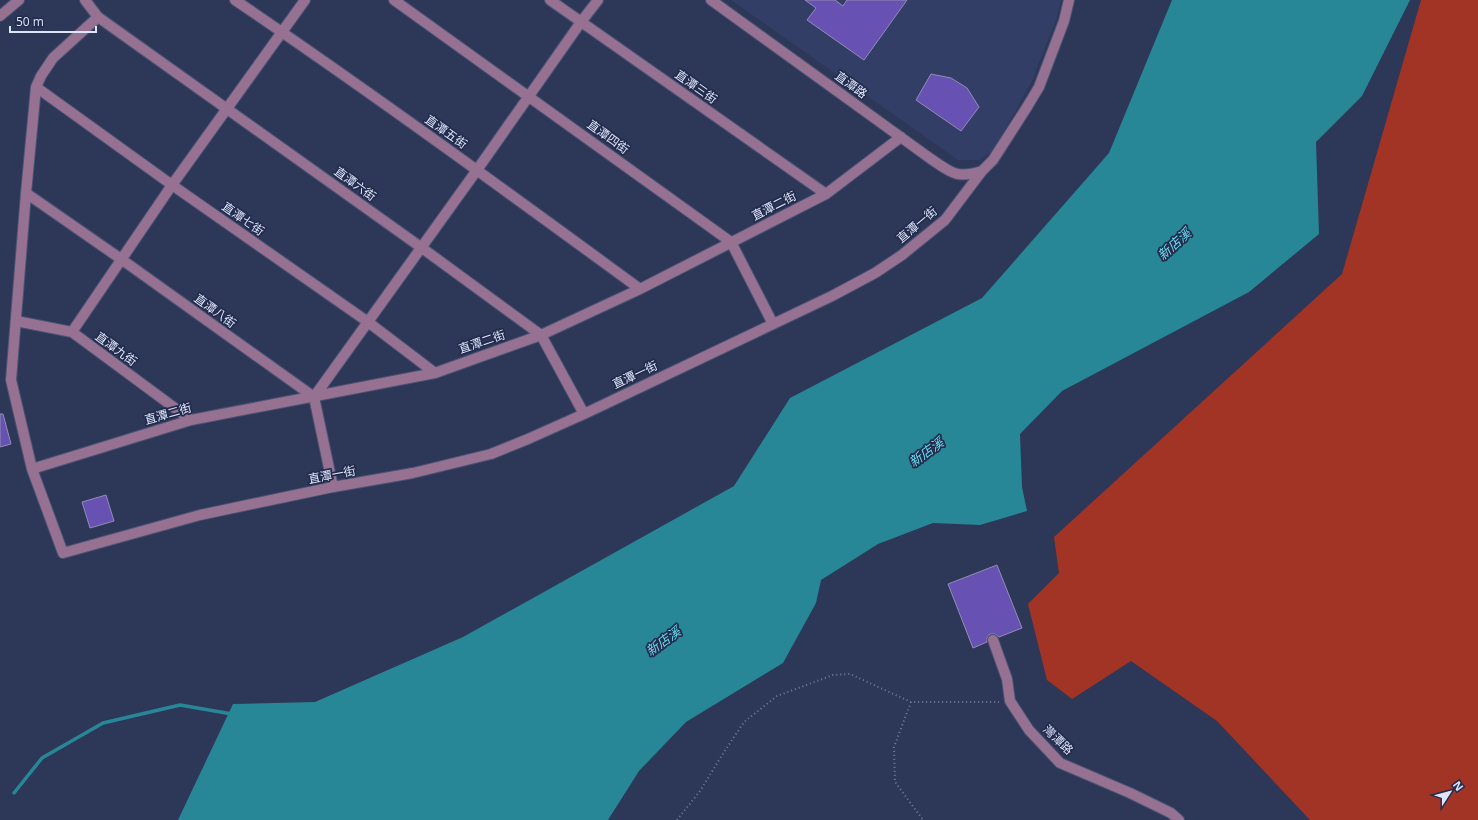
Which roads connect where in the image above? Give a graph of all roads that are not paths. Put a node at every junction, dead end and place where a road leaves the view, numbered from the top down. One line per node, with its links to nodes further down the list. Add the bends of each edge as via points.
1 (19, 0): 10 (street)
2 (84, 0): 11 (street, 直潭六街)
3 (235, 0): 13 (street, 直潭五街)
4 (305, 0): 13 (street)
5 (394, 0): 15 (street, 直潭四街)
6 (550, 0): 12 (street, 直潭三街)
7 (598, 0): 12 (street)
8 (711, 0): 17 (street, 直潭路)
9 (1069, 0): 19 (street, 直潭一街, via 1064,21 1039,87 993,160)
10 (0, 16)
11 (98, 17): 14 (street, via 54,58); 16 (street, 直潭六街)
12 (581, 22): 15 (street); 22 (street, 直潭三街)
13 (283, 32): 16 (street); 18 (street, 直潭五街)
14 (36, 87): 20 (street, 直潭七街); 21 (street)
15 (530, 96): 18 (street); 23 (street, 直潭四街)
16 (227, 108): 20 (street); 24 (street, 直潭六街)
17 (900, 137): 19 (street, 直潭路, via 953,173 967,175); 22 (street, 直潭二街)
18 (477, 170): 24 (street); 26 (street, 直潭五街)
19 (982, 171): 29 (street, 直潭一街, via 945,220 902,255 875,273)
20 (172, 185): 25 (street); 28 (street, 直潭七街)
21 (26, 193): 25 (street, 直潭八街); 27 (street)
22 (826, 194): 23 (street, 直潭二街)
23 (731, 242): 26 (street, 直潭二街); 29 (street, 直潭四街)
24 (422, 248): 28 (street); 31 (street, 直潭六街)
25 (121, 259): 30 (street); 33 (street, 直潭八街)
26 (640, 289): 31 (street, 直潭二街)
27 (16, 321): 30 (street, 直潭九街); 36 (street, via 10,380)
28 (368, 322): 32 (street, 直潭七街); 33 (street)
29 (774, 324): 34 (street, 直潭一街)
30 (72, 332): 35 (street, 直潭九街)
31 (541, 335): 32 (street, 直潭二街); 34 (street, 直潭六街)
32 (435, 373): 33 (street, 直潭二街)
33 (314, 397): 35 (street, 直潭二街); 37 (street)
34 (584, 414): 37 (street, 直潭一街, via 491,454 413,473)
35 (191, 420): 36 (street, 直潭二街)
36 (32, 469): 37 (street, 直潭一街, via 63,553 200,515)
37 (333, 487)
38 (993, 640): 39 (street, 灣潭路, via 1007,679 1010,701 1029,730 1060,763 1130,793 1171,813)
39 (1179, 820)

